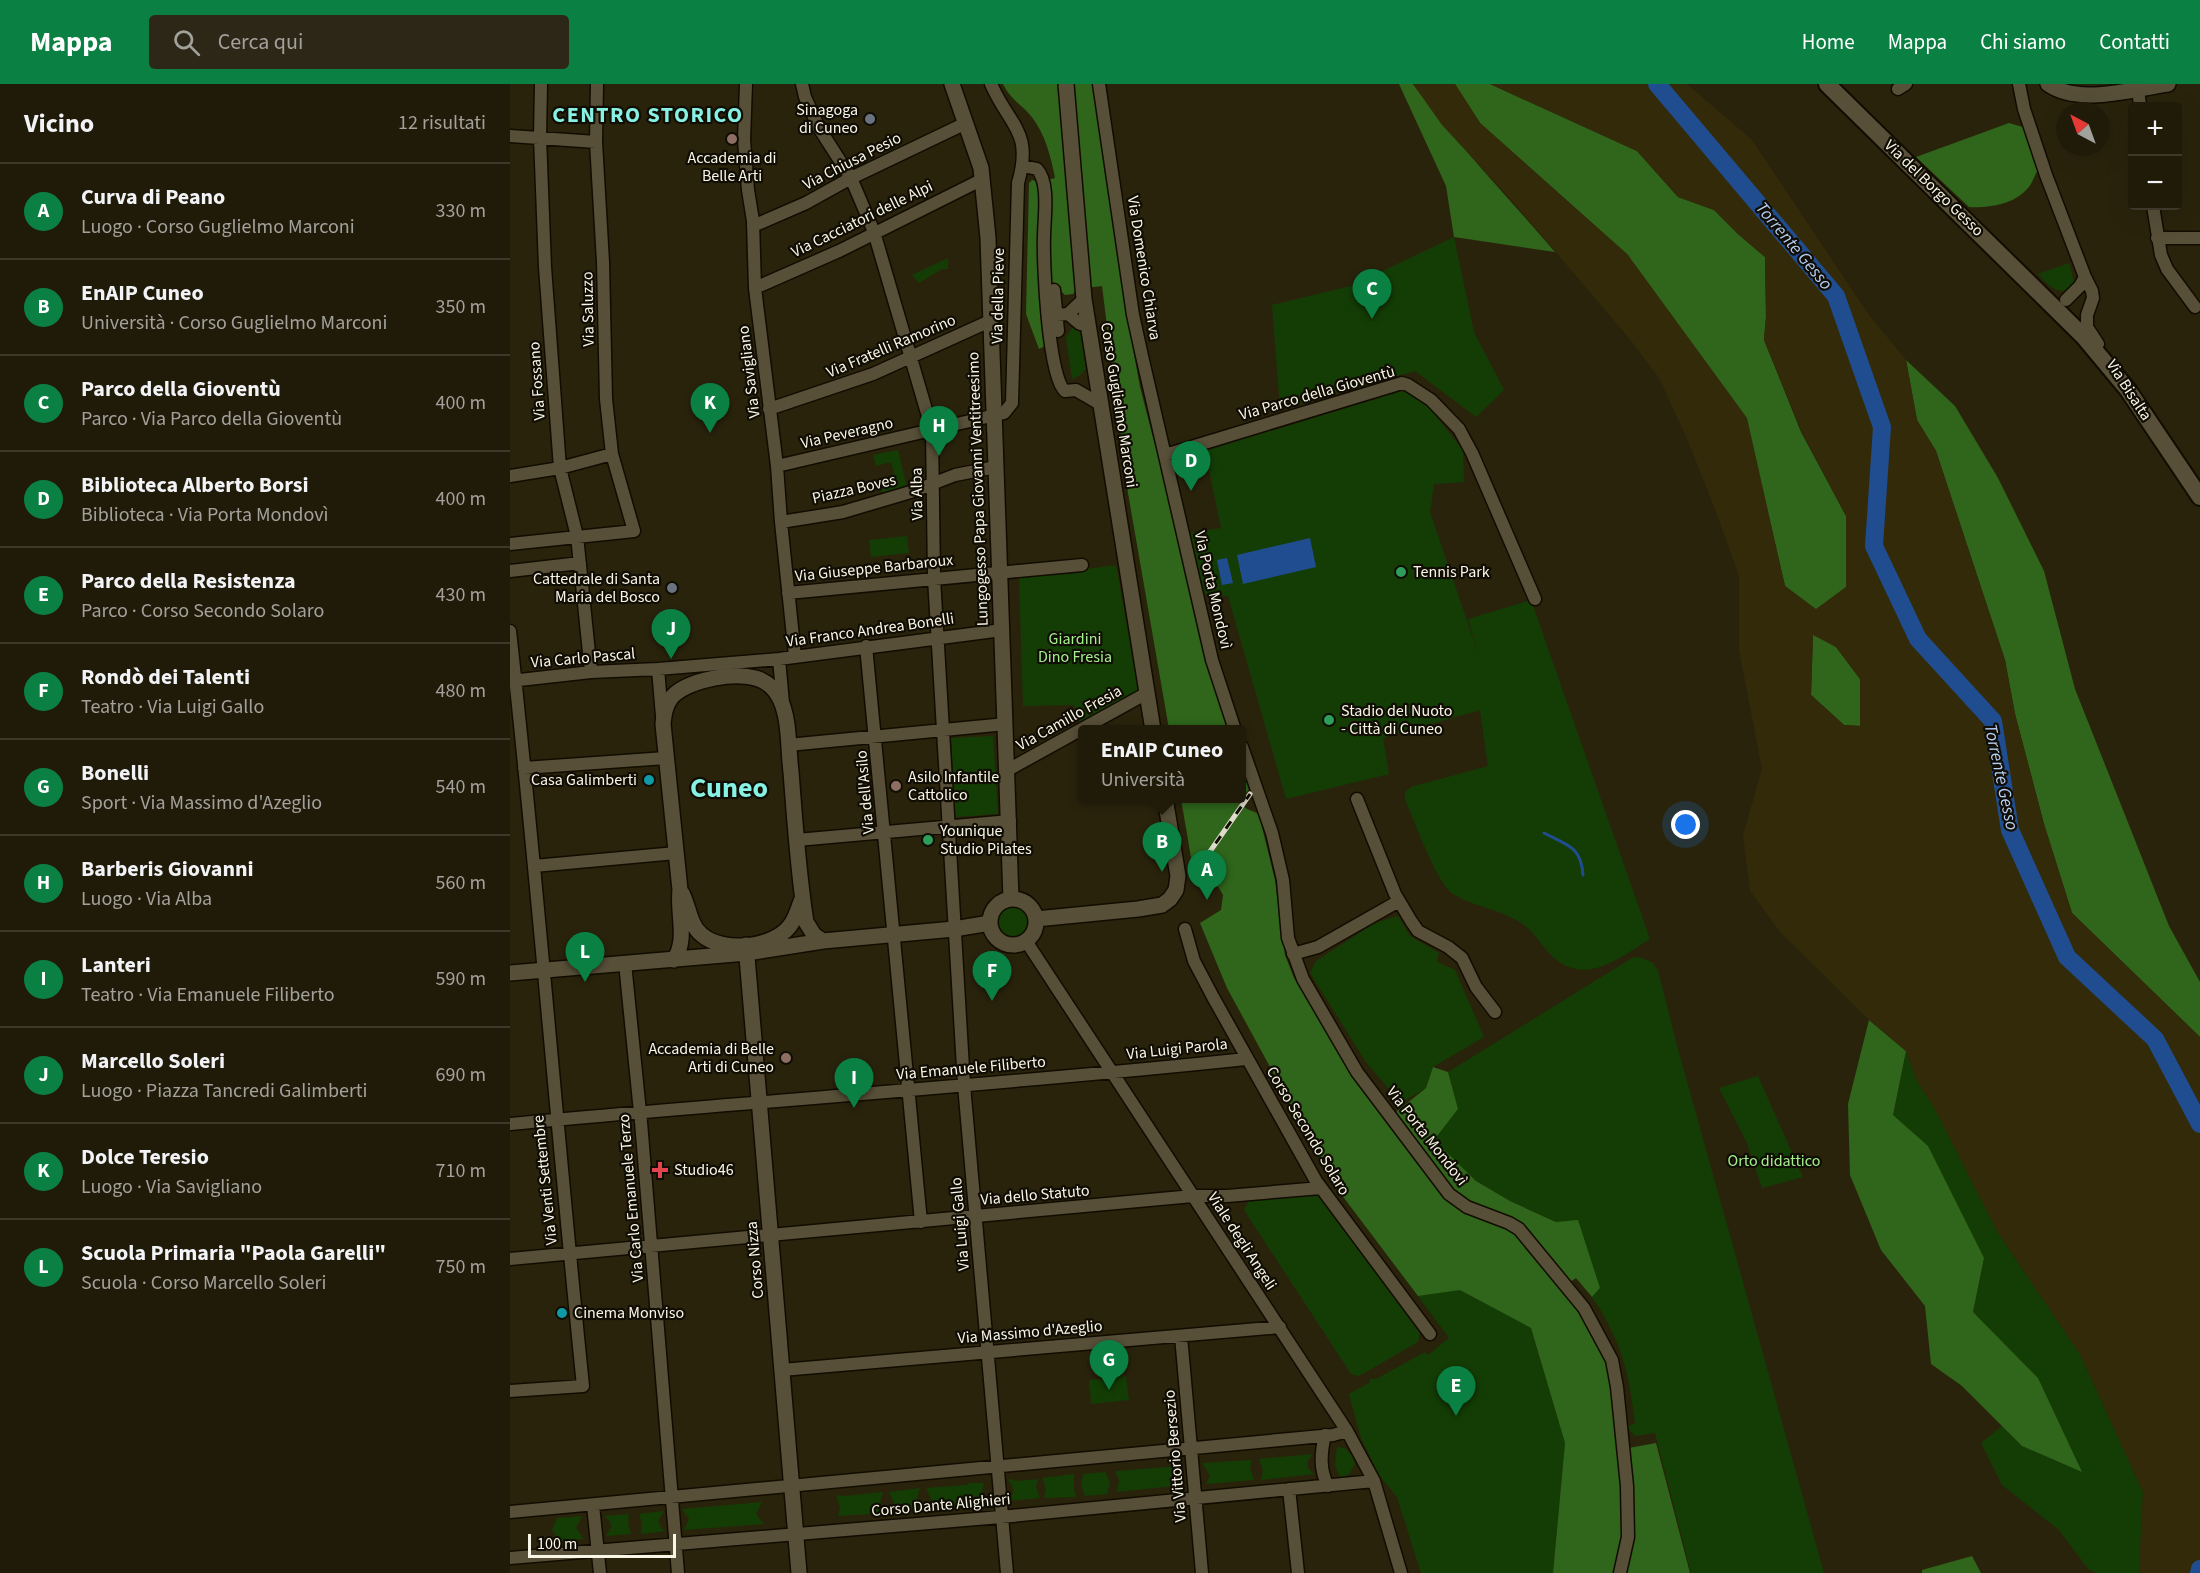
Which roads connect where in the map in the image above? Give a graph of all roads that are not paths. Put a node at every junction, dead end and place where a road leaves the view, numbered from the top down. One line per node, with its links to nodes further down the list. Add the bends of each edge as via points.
1 (541, 84): 17 (street, Via Fossano)
2 (597, 84): 18 (street, Via Saluzzo)
3 (746, 84): 24 (street, Via Savigliano, via 744,141)
4 (802, 84): 20 (street, Via Alba, via 819,128)
5 (952, 84): 15 (street, Lungogesso Papa Giovanni Ventitreesimo)
6 (991, 84): 19 (street, Via della Pieve, via 1020,135)
7 (1066, 84): 31 (street, Corso Guglielmo Marconi)
8 (1099, 84): 49 (street, Via Domenico Chiarva, via 1133,315)
9 (1827, 84): 30 (main road, Via del Borgo Gesso)
10 (2019, 84): 28 (street, Via Bisalta, via 2046,175)
11 (2048, 84): 13 (street, via 2081,96)
12 (2168, 84): 13 (street)
13 (2146, 86): 14 (street)
14 (2141, 102)
15 (966, 123): 20 (street, Via Chiusa Pesio); 21 (street, Lungogesso Papa Giovanni Ventitreesimo)
16 (510, 136): 17 (street)
17 (540, 137): 18 (street); 52 (street, Via Fossano)
18 (596, 142): 48 (street, Via Saluzzo, via 606,399)
19 (1023, 166): 23 (street, via 1042,174); 46 (street, Via della Pieve, via 1018,183 1012,403 1004,413)
20 (851, 178): 24 (street, Via Chiusa Pesio); 25 (street, Via Alba)
21 (983, 179): 25 (street, Via Cacciatori delle Alpi); 37 (street, Lungogesso Papa Giovanni Ventitreesimo)
22 (2154, 210): 27 (street)
23 (1045, 212): 34 (street); 42 (street, via 1048,323 1056,377 1065,391)
24 (753, 226): 29 (street, Via Savigliano)
25 (874, 232): 29 (street, Via Cacciatori delle Alpi); 40 (street, Via Alba)
26 (2200, 237): 27 (street)
27 (2157, 238): 33 (street, via 2167,269)
28 (2085, 277): 32 (street); 35 (street, Via Bisalta, via 2093,298)
29 (756, 288): 45 (street, Via Savigliano)
30 (2041, 293): 32 (street, Via del Borgo Gesso); 36 (main road, Via del Borgo Gesso)
31 (1084, 300): 34 (street); 38 (street, Corso Guglielmo Marconi)
32 (2066, 300): 36 (street)
33 (2195, 307)
34 (1063, 315): 38 (street); 39 (street)
35 (2087, 315): 36 (street); 43 (street, Via Bisalta, via 2087,327)
36 (2066, 318): 43 (main road, Via del Borgo Gesso)
37 (990, 321): 40 (street, Via Fratelli Ramorino); 46 (street, Lungogesso Papa Giovanni Ventitreesimo)
38 (1088, 324): 41 (street, Corso Guglielmo Marconi)
39 (1058, 331)
40 (911, 357): 45 (street, Via Fratelli Ramorino); 47 (street, Via Alba)
41 (1095, 371): 42 (street); 44 (street, Corso Guglielmo Marconi)
42 (1076, 390): 44 (street)
43 (2128, 390): 55 (main road, Via Bisalta)
44 (1100, 404): 76 (street, Corso Guglielmo Marconi)
45 (769, 410): 50 (street, Via Savigliano)
46 (994, 416): 47 (street, Via Peveragno); 51 (street, Lungogesso Papa Giovanni Ventitreesimo)
47 (932, 430): 50 (street, Via Peveragno); 54 (street, Via Alba)
48 (612, 454): 52 (street); 57 (street, Via Saluzzo, via 634,531)
49 (1165, 455): 65 (street, Via Parco della Gioventù, via 1402,383 1408,385 1431,400 1459,429); 82 (street, Via Porta Mondovì, via 1212,660)
50 (777, 466): 56 (street, Via Savigliano)
51 (996, 467): 54 (street, Piazza Boves, via 955,475); 62 (street, Lungogesso Papa Giovanni Ventitreesimo)
52 (560, 468): 53 (street); 57 (street, Via Fossano)
53 (510, 476)
54 (934, 484): 56 (street, Piazza Boves, via 843,512); 63 (street, Via Alba)
55 (2200, 497)
56 (781, 522): 64 (street, Via Savigliano)
57 (577, 537): 58 (street); 59 (street, Via Fossano)
58 (510, 544)
59 (580, 563): 61 (street); 74 (street, Via Fossano)
60 (1082, 565): 62 (street, Via Giuseppe Barbaroux)
61 (510, 570)
62 (999, 572): 63 (street, Via Giuseppe Barbaroux); 66 (street, Lungogesso Papa Giovanni Ventitreesimo)
63 (934, 579): 64 (street, Via Giuseppe Barbaroux); 68 (street, Via Alba)
64 (788, 593): 70 (street, Via Savigliano)
65 (1535, 599)
66 (1002, 630): 68 (street, Via Franco Andrea Bonelli); 79 (street, Lungogesso Papa Giovanni Ventitreesimo)
67 (510, 631): 75 (street, Via Venti Settembre)
68 (938, 638): 69 (street, Via Franco Andrea Bonelli); 83 (street, Via Alba)
69 (866, 646): 70 (street, Via Franco Andrea Bonelli); 85 (street, Via dell'Asilo)
70 (795, 656): 71 (street, Via Franco Andrea Bonelli)
71 (779, 659): 73 (street, Via Franco Andrea Bonelli); 77 (street)
72 (658, 669): 73 (street, Via Carlo Pascal); 74 (street, Via Carlo Pascal); 78 (street)
73 (723, 671): 77 (street, via 769,684); 78 (street, via 690,684 672,697)
74 (591, 672): 75 (street, Via Carlo Pascal)
75 (513, 680): 89 (street, Via Venti Settembre)
76 (1147, 693): 80 (street, Via Camillo Fresia); 81 (street, Corso Guglielmo Marconi)
77 (784, 710): 86 (street)
78 (663, 724): 87 (street)
79 (1006, 724): 83 (street); 90 (street, Lungogesso Papa Giovanni Ventitreesimo)
80 (1089, 725)
81 (1152, 725)
82 (1234, 725)
83 (944, 730): 85 (street); 94 (street, Via Alba)
84 (1078, 731): 90 (street, Via Camillo Fresia)
85 (876, 738): 86 (street); 95 (street, Via dell'Asilo)
86 (788, 745): 96 (street)
87 (666, 758): 89 (street); 97 (street)
88 (1246, 758): 111 (street, Via Porta Mondovì, via 1272,833)
89 (524, 768): 98 (street, Via Venti Settembre)
90 (1006, 771): 93 (street, Lungogesso Papa Giovanni Ventitreesimo)
91 (1357, 799): 102 (street)
92 (1166, 803): 103 (street, via 1178,876 1170,899 1162,905)
93 (1010, 821): 94 (street); 101 (street, Lungogesso Papa Giovanni Ventitreesimo)
94 (949, 826): 95 (street); 105 (street, Via Alba)
95 (885, 832): 96 (street); 107 (street, Via dell'Asilo)
96 (797, 840): 100 (street)
97 (676, 853): 98 (street); 99 (street)
98 (534, 866): 114 (street, Via Venti Settembre)
99 (680, 890): 110 (street, via 700,935 722,945); 112 (street, via 682,943)
100 (802, 898): 108 (street, via 806,922); 110 (street, via 790,927 780,936)
101 (1011, 899): 103 (street, via 1030,906); 104 (street, via 993,909)
102 (1399, 901): 111 (street, via 1318,947); 116 (street, via 1418,931 1462,958 1476,987)
103 (1036, 919): 109 (street, via 1035,929)
104 (990, 923): 105 (street); 109 (street, via 994,936 1006,944)
105 (954, 929): 107 (street); 119 (street, Via Luigi Gallo)
106 (1185, 930): 117 (street, Corso Secondo Solaro, via 1194,961)
107 (895, 935): 108 (street); 120 (street, Via dell'Asilo)
108 (823, 941): 110 (street)
109 (1026, 941): 118 (street, Viale degli Angeli)
110 (747, 949): 112 (street); 121 (street, Corso Nizza)
111 (1293, 954): 163 (street, Via Porta Mondovì, via 1303,979 1357,1072 1449,1194 1467,1207 1519,1229 1584,1308 1599,1333 1616,1378 1627,1486 1628,1537)
112 (674, 960): 113 (street)
113 (625, 963): 114 (street); 122 (street, Via Carlo Emanuele Terzo)
114 (543, 970): 115 (street); 123 (street, Via Venti Settembre)
115 (510, 974)
116 (1495, 1012)
117 (1246, 1059): 118 (street, Via Luigi Parola); 125 (street, Corso Secondo Solaro)
118 (1113, 1072): 119 (street, Via Emanuele Filiberto); 126 (street, Viale degli Angeli)
119 (964, 1085): 120 (street, Via Emanuele Filiberto); 127 (street, Via Luigi Gallo)
120 (909, 1090): 121 (street, Via Emanuele Filiberto); 128 (street, Via dell'Asilo)
121 (760, 1101): 122 (street, Via Emanuele Filiberto); 129 (street, Corso Nizza)
122 (640, 1112): 123 (street, Via Emanuele Filiberto); 130 (street, Via Carlo Emanuele Terzo)
123 (556, 1120): 124 (street, Via Emanuele Filiberto); 131 (street, Via Venti Settembre)
124 (510, 1124)
125 (1321, 1188): 126 (street, Via dello Statuto); 134 (street, Corso Secondo Solaro)
126 (1193, 1196): 127 (street, Via dello Statuto); 133 (street, Viale degli Angeli)
127 (976, 1216): 128 (street, Via dello Statuto); 136 (street, Via Luigi Gallo)
128 (921, 1222): 129 (street, Via dello Statuto)
129 (771, 1234): 130 (street, Via dello Statuto); 137 (street, Corso Nizza)
130 (652, 1246): 131 (street, Via dello Statuto); 147 (street, Via Carlo Emanuele Terzo)
131 (569, 1254): 132 (street, Via dello Statuto); 138 (street, Via Venti Settembre, via 583,1386)
132 (510, 1259)
133 (1280, 1327): 135 (street, Via Massimo d'Azeglio); 139 (street, Viale degli Angeli)
134 (1430, 1334)
135 (1181, 1336): 136 (street, Via Massimo d'Azeglio); 141 (street, Via Vittorio Bersezio)
136 (987, 1352): 137 (street, Via Massimo d'Azeglio); 142 (street, Via Luigi Gallo)
137 (782, 1370): 144 (street, Corso Nizza)
138 (510, 1391)
139 (1347, 1431): 140 (street, Corso Dante Alighieri); 143 (street, Viale degli Angeli)
140 (1325, 1435): 141 (street, Corso Dante Alighieri); 145 (street, via 1322,1461)
141 (1192, 1448): 142 (street, Corso Dante Alighieri); 148 (street, Via Vittorio Bersezio)
142 (998, 1466): 144 (street, Corso Dante Alighieri); 151 (street, Via Luigi Gallo)
143 (1374, 1481): 145 (street, Corso Dante Alighieri); 162 (street, Viale degli Angeli)
144 (793, 1485): 147 (street, Corso Dante Alighieri); 152 (street, Corso Nizza)
145 (1328, 1486): 146 (street, Corso Dante Alighieri)
146 (1289, 1489): 148 (street, Corso Dante Alighieri); 161 (street)
147 (672, 1497): 149 (street, Corso Dante Alighieri); 153 (street, Via Carlo Emanuele Terzo)
148 (1194, 1498): 151 (street, Corso Dante Alighieri); 160 (street, Via Vittorio Bersezio)
149 (593, 1505): 150 (street, Corso Dante Alighieri); 154 (street)
150 (510, 1512)
151 (1001, 1517): 152 (street, Corso Dante Alighieri); 159 (street, Via Luigi Gallo)
152 (796, 1534): 153 (street, Corso Dante Alighieri); 158 (street, Corso Nizza)
153 (676, 1544): 154 (street, Corso Dante Alighieri); 157 (street, Via Carlo Emanuele Terzo)
154 (598, 1551): 155 (street, Corso Dante Alighieri); 156 (street)
155 (510, 1558)
156 (600, 1573)
157 (678, 1573)
158 (800, 1573)
159 (1006, 1573)
160 (1202, 1573)
161 (1298, 1573)
162 (1401, 1573)
163 (1620, 1573)

